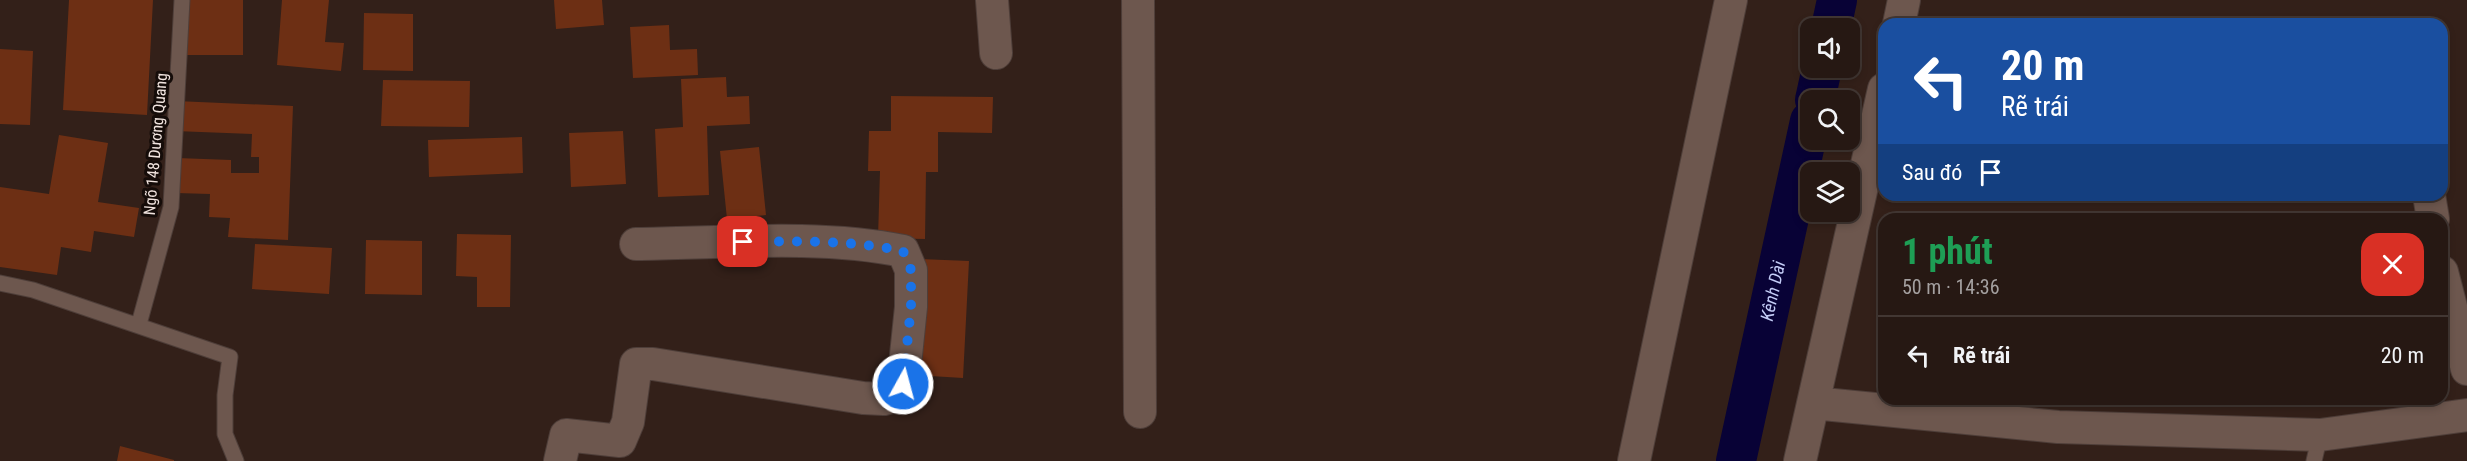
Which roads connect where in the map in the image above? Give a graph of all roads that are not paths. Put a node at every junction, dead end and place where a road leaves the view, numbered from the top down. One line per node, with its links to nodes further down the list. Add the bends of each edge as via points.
1 (182, 0): 12 (lane, Ngõ 148 Dương Quang, via 171,207)
2 (992, 0): 7 (street)
3 (1138, 0): 15 (street)
4 (1731, 0): 20 (street)
5 (1904, 0): 6 (street)
6 (1900, 18)
7 (996, 53)
8 (1878, 116): 14 (street)
9 (636, 244): 19 (street, via 786,242 903,251 911,270 911,307 903,384 898,395 862,398 636,364 628,422 620,441 566,435)
10 (0, 283): 12 (lane)
11 (2448, 295): 13 (street)
12 (139, 324): 18 (lane, via 230,357 225,435)
13 (2467, 369)
14 (1813, 403): 17 (street); 21 (street)
15 (1140, 412)
16 (2467, 415): 17 (street)
17 (2317, 448)
18 (236, 461)
19 (560, 461)
20 (1634, 461)
21 (1800, 461)

